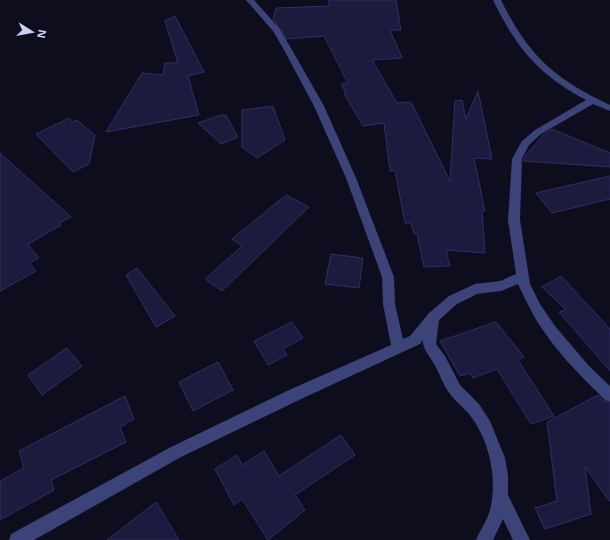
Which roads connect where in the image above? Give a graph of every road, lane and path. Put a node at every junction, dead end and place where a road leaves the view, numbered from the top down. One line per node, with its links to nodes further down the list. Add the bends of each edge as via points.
1 (250, 0): 7 (street, via 288,48 319,106 348,173 388,277)
2 (497, 0): 3 (street, via 516,38 529,55 549,74)
3 (593, 100): 4 (street); 5 (street, via 538,132 525,143 516,159 514,220)
4 (610, 108)
5 (523, 277): 6 (street, via 501,286 475,289 454,300); 8 (street, via 536,308 550,330 584,370)
6 (434, 317): 7 (street, via 415,340); 9 (street, via 429,345 442,363 456,391 476,412 486,429 495,451 502,488)
7 (398, 348): 10 (street, via 176,452)
8 (610, 395)
9 (501, 498): 11 (street, via 491,531); 12 (street)
10 (17, 540)
11 (484, 540)
12 (522, 540)

